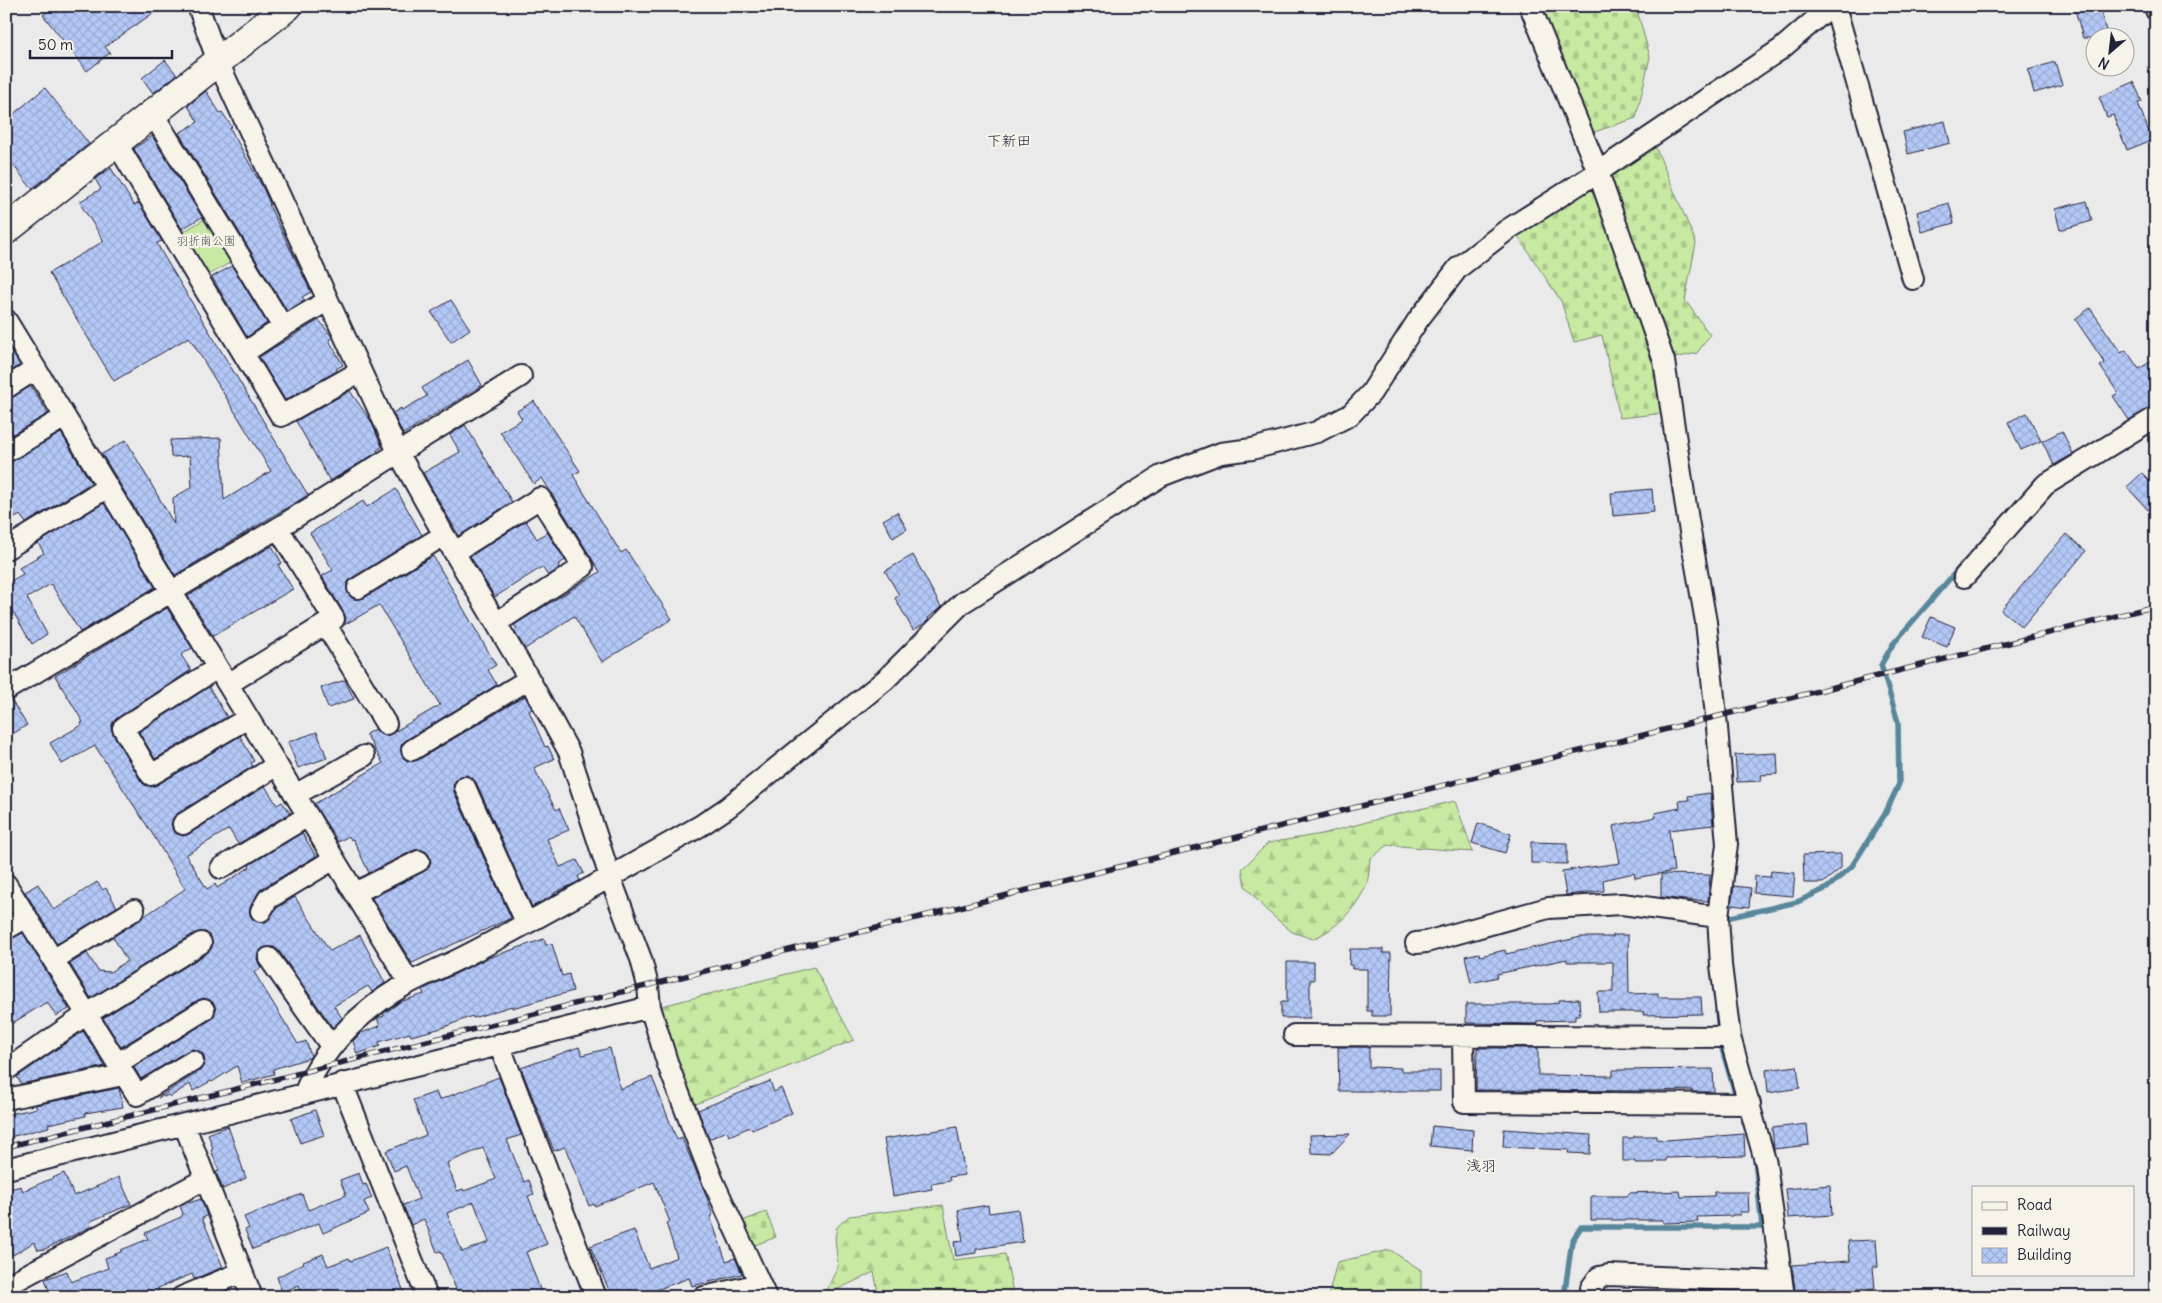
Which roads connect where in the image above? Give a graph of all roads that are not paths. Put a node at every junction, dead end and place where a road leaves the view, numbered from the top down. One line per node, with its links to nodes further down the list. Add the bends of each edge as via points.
1 (198, 6): 8 (street)
2 (288, 6): 8 (street)
3 (1530, 6): 11 (street)
4 (1831, 6): 11 (street, via 1781,49)
5 (1836, 6): 13 (street)
6 (2155, 6): 7 (street)
7 (2156, 10)
8 (218, 62): 9 (street); 14 (street)
9 (153, 114): 10 (street); 16 (street)
10 (117, 144): 12 (street); 17 (street)
11 (1598, 172): 50 (street, via 1507,230 1458,268 1418,320 1371,393 1350,415 1317,432 1252,449 1221,453 1161,476 962,603 885,680 727,808); 56 (street, via 1664,361 1706,622 1716,716 1728,844)
12 (6, 230)
13 (1913, 279)
14 (327, 301): 16 (street); 19 (street)
15 (6, 320): 18 (street)
16 (283, 327): 17 (street)
17 (244, 353): 19 (street, via 281,416)
18 (36, 370): 21 (street); 22 (street)
19 (360, 372): 25 (street)
20 (521, 376): 25 (street)
21 (6, 388)
22 (65, 416): 24 (street); 26 (street)
23 (2156, 417): 30 (street, via 2045,486)
24 (6, 452)
25 (399, 454): 27 (street); 28 (street)
26 (108, 487): 29 (street); 32 (street)
27 (278, 528): 32 (street); 33 (street, via 334,619)
28 (449, 544): 31 (street); 34 (street); 34 (street, via 540,498 583,567)
29 (6, 549)
30 (1964, 576)
31 (358, 588)
32 (171, 592): 35 (street); 37 (street)
33 (326, 624): 35 (street); 39 (street)
34 (496, 624): 36 (street)
35 (223, 676): 38 (street); 38 (street, via 123,728 151,775)
36 (529, 678): 40 (street); 50 (street, via 569,752)
37 (6, 690)
38 (248, 718): 42 (street)
39 (386, 724)
40 (412, 750)
41 (364, 756): 44 (street)
42 (277, 765): 44 (street); 46 (street)
43 (465, 787): 57 (street)
44 (295, 795): 45 (street)
45 (308, 816): 47 (street); 49 (street)
46 (183, 824)
47 (334, 859): 52 (street); 54 (street, via 268,899)
48 (419, 861): 52 (street)
49 (221, 868)
50 (610, 877): 57 (street); 64 (street, via 641,959)
51 (6, 884): 55 (street)
52 (355, 893): 63 (street)
53 (134, 910): 62 (street)
54 (261, 911)
55 (26, 917): 58 (street); 62 (street)
56 (1718, 917): 59 (street, via 1622,904 1548,908); 69 (street)
57 (526, 922): 63 (street, via 470,954)
58 (6, 929)
59 (1416, 943)
60 (201, 944): 66 (street)
61 (269, 958): 71 (street)
62 (53, 960): 66 (street)
63 (410, 982): 71 (street, via 371,1007)
64 (650, 1008): 70 (street); 87 (street, via 713,1182)
65 (204, 1010): 73 (street)
66 (87, 1014): 73 (street); 74 (street)
67 (1294, 1035): 68 (street)
68 (1463, 1037): 69 (street); 79 (street, via 1464,1102)
69 (1730, 1037): 79 (street)
70 (498, 1044): 76 (street); 91 (street)
71 (331, 1046): 77 (street)
72 (193, 1061): 73 (street, via 137,1095)
73 (120, 1069): 78 (street)
74 (6, 1070)
75 (6, 1076): 78 (street)
76 (342, 1083): 77 (street); 90 (street)
77 (304, 1094): 80 (street)
78 (12, 1098)
79 (1750, 1104): 86 (street, via 1766,1164)
80 (184, 1124): 81 (street); 82 (street)
81 (6, 1169)
82 (205, 1179): 83 (street); 84 (street)
83 (242, 1272): 88 (street); 89 (street)
84 (6, 1286)
85 (1591, 1288): 86 (street, via 1599,1277 1609,1275)
86 (1783, 1289)
87 (762, 1290): 92 (street)
88 (182, 1297)
89 (252, 1297)
90 (427, 1297)
91 (596, 1297)
92 (704, 1297)

